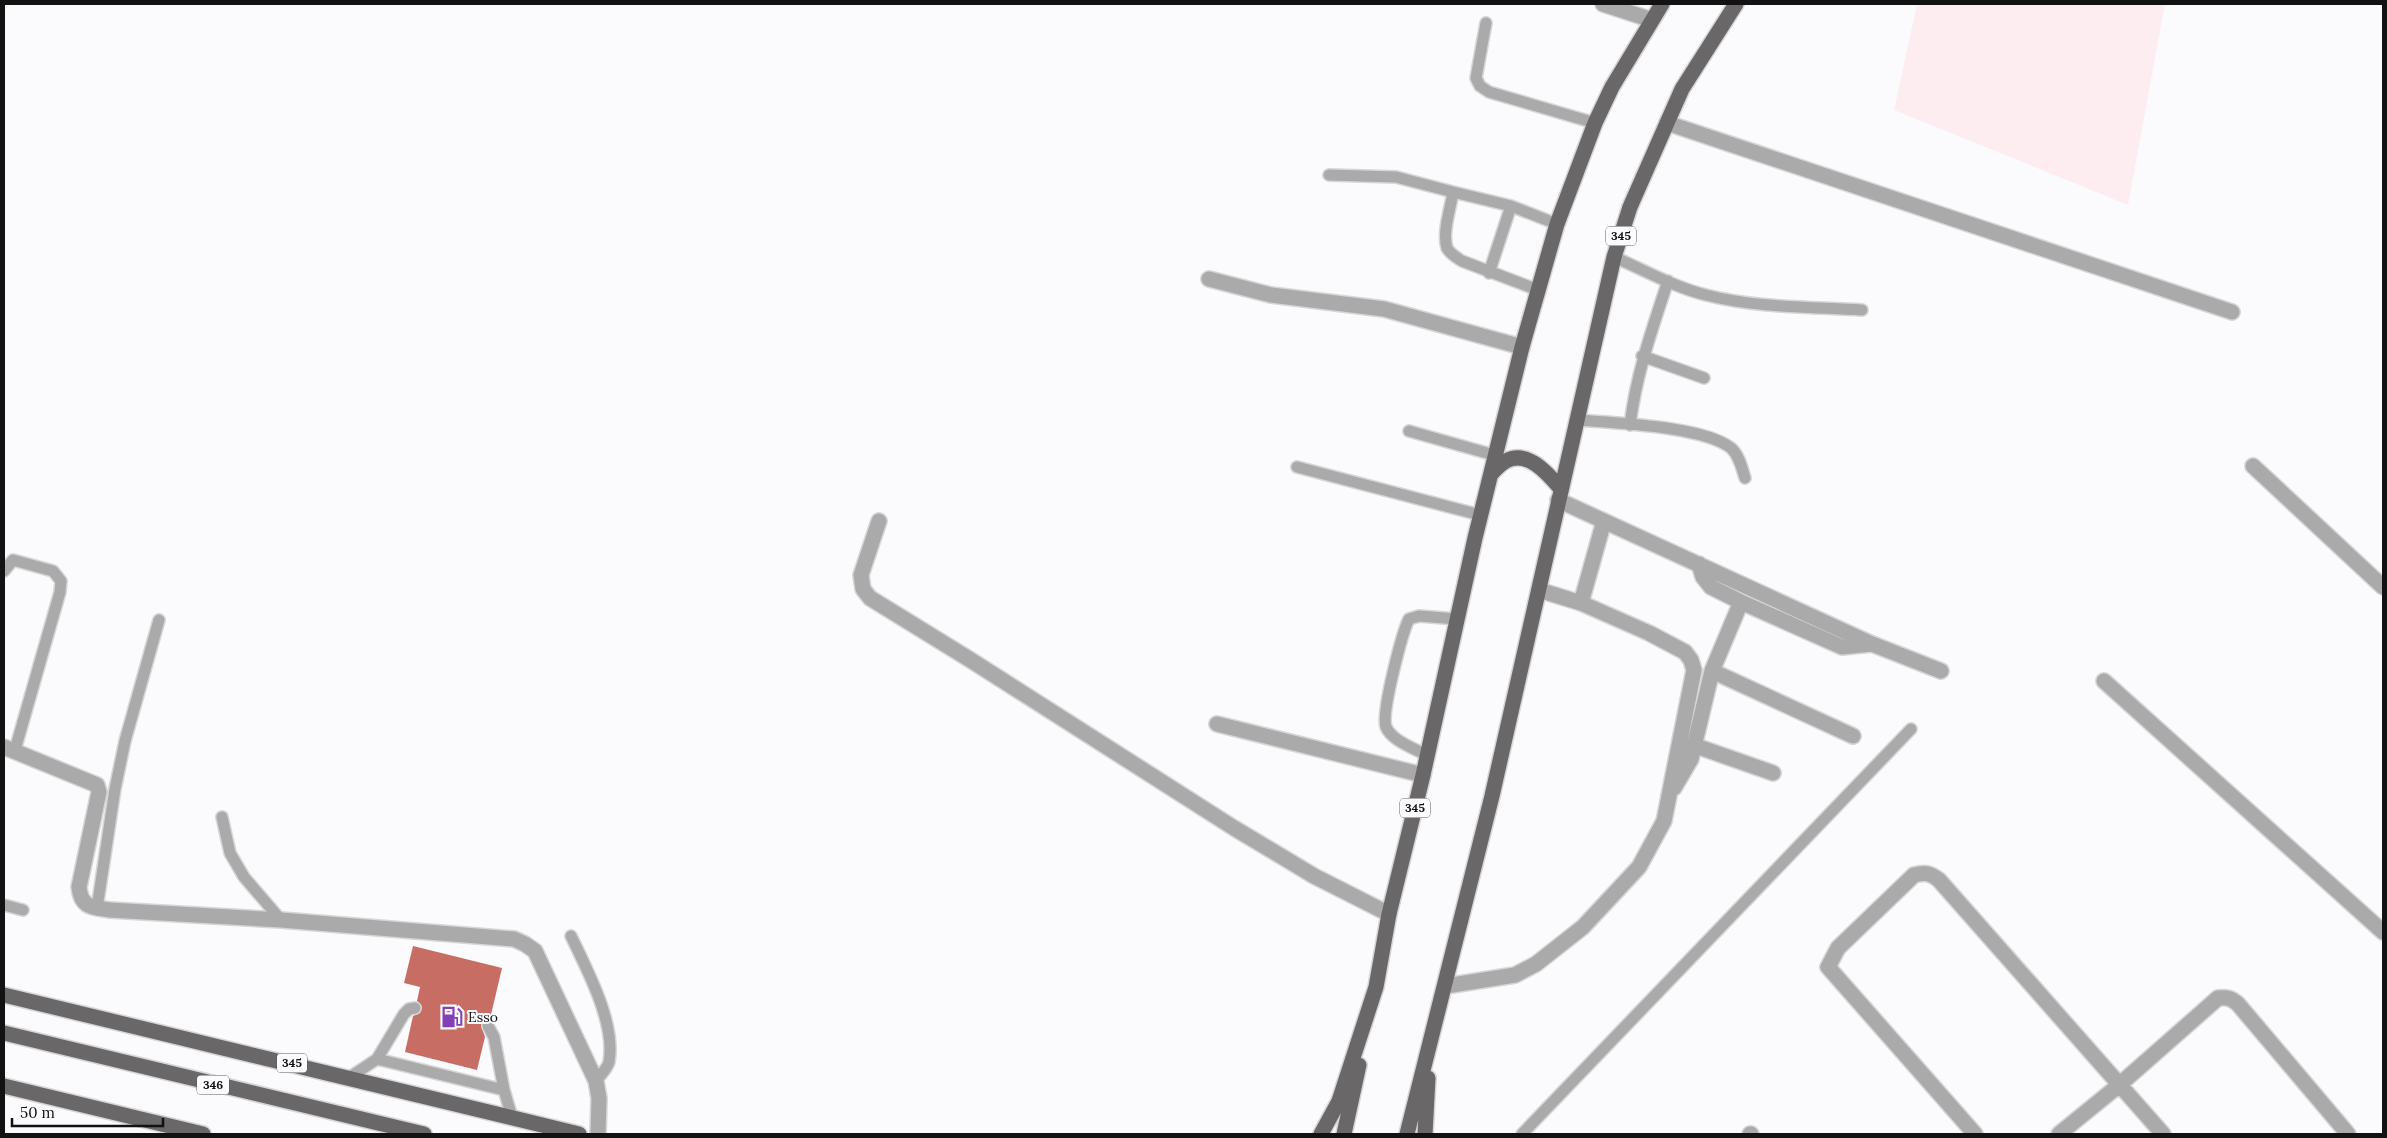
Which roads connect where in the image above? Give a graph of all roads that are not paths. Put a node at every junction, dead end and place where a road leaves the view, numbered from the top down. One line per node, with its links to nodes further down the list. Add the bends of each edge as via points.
1 (1603, 4): 4 (street)
2 (1662, 4): 4 (main road, 345)
3 (1736, 4): 7 (main road, 345, via 1682,89)
4 (1652, 20): 6 (main road, 345, via 1612,87)
5 (1486, 24): 6 (lane, via 1476,78 1480,86 1489,92)
6 (1595, 123): 11 (main road, 345)
7 (1667, 123): 12 (main road, 345, via 1630,207); 18 (street)
8 (1329, 174): 9 (lane, via 1396,177)
9 (1453, 192): 10 (lane); 13 (lane, via 1446,230 1447,247 1462,261)
10 (1511, 206): 11 (lane); 13 (lane)
11 (1557, 224): 16 (main road, 345)
12 (1614, 257): 15 (lane); 22 (main road, 345)
13 (1489, 272): 16 (lane)
14 (1209, 279): 19 (street, via 1271,295 1384,309)
15 (1668, 281): 17 (lane, via 1735,301); 20 (lane)
16 (1538, 290): 19 (main road, 345)
17 (1862, 310)
18 (2232, 312)
19 (1522, 347): 25 (main road, 345)
20 (1642, 356): 21 (lane); 23 (lane)
21 (1704, 378)
22 (1577, 420): 23 (lane); 30 (main road, 345)
23 (1630, 425): 29 (lane, via 1678,430 1729,447 1736,454)
24 (1409, 431): 25 (lane)
25 (1494, 455): 28 (main road, 345)
26 (2253, 466): 36 (street)
27 (1297, 467): 31 (lane)
28 (1490, 474): 30 (main road, via 1506,461 1519,459 1531,462 1543,468); 31 (main road, 345)
29 (1746, 478)
30 (1560, 495): 33 (street); 37 (main road, 345)
31 (1480, 515): 40 (main road, 345)
32 (879, 521): 59 (street, via 861,575 863,589 870,598 1250,838 1314,876)
33 (1604, 521): 34 (street); 39 (street)
34 (1699, 564): 38 (street, via 1710,587); 42 (street)
35 (4, 571): 50 (lane, via 13,560 21,561 53,571 61,581)
36 (2383, 587)
37 (1539, 590): 39 (street); 63 (main road, 345)
38 (1741, 602): 42 (street, via 1842,647); 43 (street)
39 (1581, 603): 54 (street, via 1656,637 1684,652 1691,660 1694,670)
40 (1457, 619): 51 (main road, 345); 51 (lane, via 1419,616 1409,619 1397,658 1384,717 1386,728 1395,738)
41 (159, 620): 57 (lane, via 114,789)
42 (1872, 644): 44 (street)
43 (1712, 671): 48 (street); 49 (street)
44 (1941, 671)
45 (2104, 681): 61 (street)
46 (1217, 724): 53 (street)
47 (1911, 729): 85 (lane)
48 (1853, 736)
49 (1696, 746): 52 (street); 54 (street, via 1684,774)
50 (9, 748): 57 (street, via 97,785 99,792 79,887 80,898 86,905)
51 (1426, 755): 53 (main road, 345)
52 (1773, 773)
53 (1423, 775): 59 (main road, 345)
54 (1670, 794): 63 (street, via 1664,821 1639,867 1583,927 1536,964 1514,976)
55 (222, 817): 60 (lane, via 230,853 244,877)
56 (4, 905): 58 (lane)
57 (97, 908): 60 (street)
58 (23, 910)
59 (1389, 914): 64 (main road, 345)
60 (281, 920): 72 (street, via 471,934 514,939 525,944 535,951)
61 (2383, 932)
62 (571, 936): 72 (lane, via 605,1018 609,1064)
63 (1446, 986): 69 (main road, 345)
64 (1376, 987): 81 (main road, 345, via 1339,1101); 82 (main road)
65 (4, 994): 71 (main road, 345)
66 (415, 1008): 70 (lane, via 404,1014)
67 (488, 1026): 75 (lane, via 494,1037)
68 (4, 1034): 78 (main road, 346)
69 (1428, 1054): 83 (main road, 345); 84 (main road)
70 (377, 1059): 71 (lane); 75 (lane)
71 (350, 1078): 76 (main road, 345)
72 (596, 1081): 80 (street)
73 (4, 1086): 77 (main road)
74 (2118, 1086): 86 (street, via 1939,880 1922,872 1914,875 1838,948 1828,967); 87 (street); 88 (street); 89 (street, via 2218,998 2232,998)
75 (504, 1090): 76 (lane)
76 (512, 1117): 79 (main road, 345)
77 (204, 1134)
78 (424, 1134)
79 (579, 1134)
80 (598, 1134)
81 (1320, 1134)
82 (1344, 1134)
83 (1407, 1134)
84 (1425, 1134)
85 (1522, 1134)
86 (1975, 1134)
87 (2059, 1134)
88 (2163, 1134)
89 (2348, 1134)

